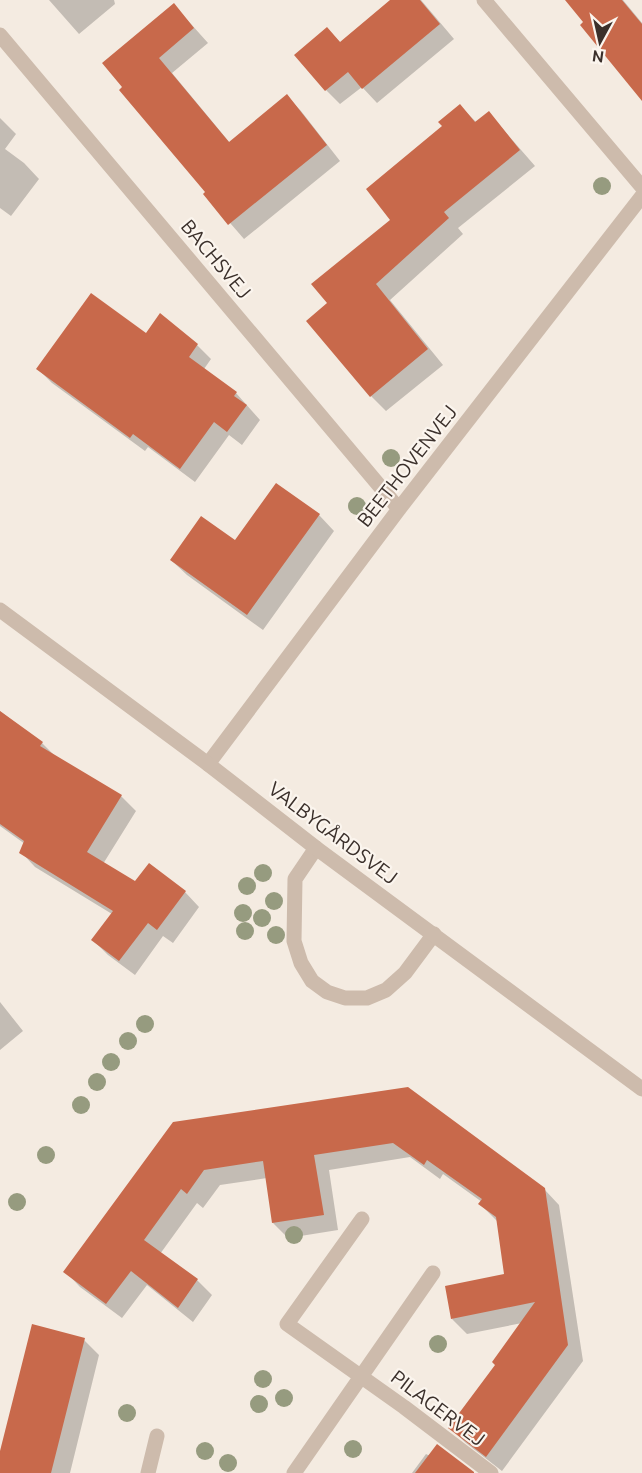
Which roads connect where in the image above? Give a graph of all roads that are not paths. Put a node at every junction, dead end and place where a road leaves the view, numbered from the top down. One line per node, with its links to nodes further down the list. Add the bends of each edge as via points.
1 (484, 0): 3 (street)
2 (0, 35): 5 (street, BACHSVEJ)
3 (642, 187)
4 (642, 196): 5 (street, BEETHOVENVEJ)
5 (399, 509): 7 (street, BEETHOVENVEJ)
6 (0, 610): 7 (street, VALBYGÅRDSVEJ)
7 (208, 764): 8 (street, VALBYGÅRDSVEJ)
8 (316, 848): 9 (street, VALBYGÅRDSVEJ); 9 (street, via 295,879 294,941 312,981 327,992 345,998 367,998 386,990 405,973)
9 (434, 934): 10 (street, VALBYGÅRDSVEJ)
10 (642, 1089)
11 (362, 1219): 13 (street, PILAGERVEJ, via 287,1324)
12 (433, 1273): 13 (street, PILAGERVEJ)
13 (361, 1376): 16 (street, PILAGERVEJ); 17 (street, PILAGERVEJ)
14 (158, 1436): 15 (street)
15 (148, 1473)
16 (294, 1473)
17 (491, 1473)

